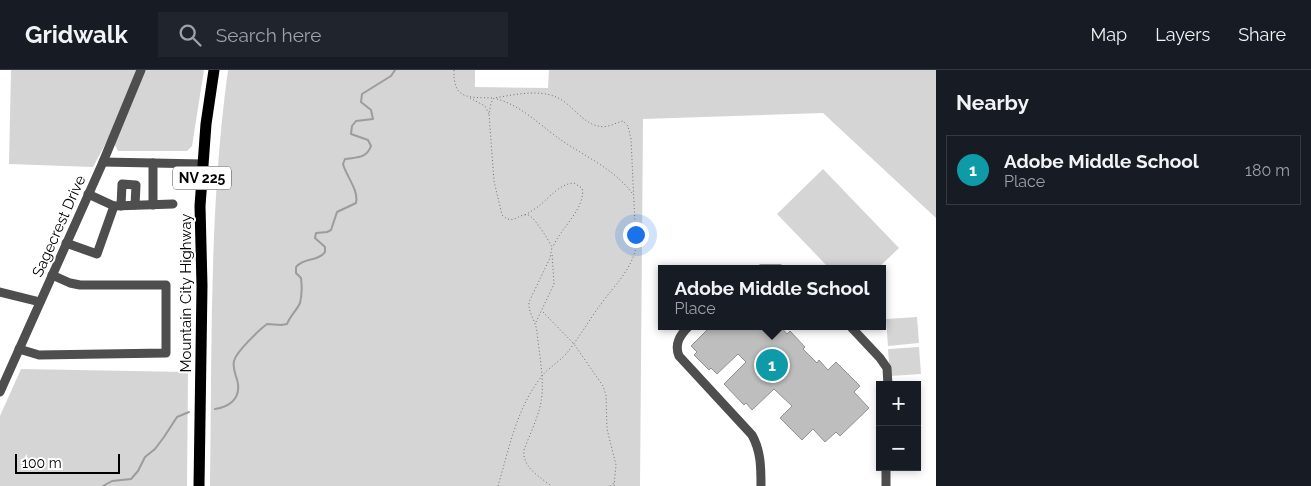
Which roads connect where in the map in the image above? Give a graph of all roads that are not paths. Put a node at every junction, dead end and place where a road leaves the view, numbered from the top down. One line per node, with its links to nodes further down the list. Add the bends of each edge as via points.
1 (142, 70): 3 (street, Sagecrest Drive)
2 (214, 70): 5 (main road, Mountain City Highway / NV 225)
3 (102, 162): 4 (street); 6 (street, Sagecrest Drive)
4 (154, 163): 5 (street); 9 (street)
5 (203, 164): 21 (main road, Mountain City Highway / NV 225)
6 (88, 194): 10 (street); 11 (street, Sagecrest Drive)
7 (173, 204): 9 (street)
8 (135, 205): 9 (street); 10 (street); 10 (street, via 136,185 122,184)
9 (154, 205)
10 (118, 206): 11 (street, via 97,254)
11 (66, 244): 12 (street, Sagecrest Drive)
12 (52, 275): 14 (street, Sagecrest Drive); 17 (street, via 80,284 166,285 166,353 39,355)
13 (0, 292): 14 (street)
14 (40, 302): 17 (street, Sagecrest Drive)
15 (685, 330): 22 (street, via 678,340 676,349 679,356 752,435 758,445)
16 (854, 330): 18 (street, via 887,368)
17 (19, 349): 19 (street, Sagecrest Drive)
18 (888, 381)
19 (0, 392)
20 (886, 471): 23 (street)
21 (199, 486)
22 (761, 486)
23 (886, 486)

